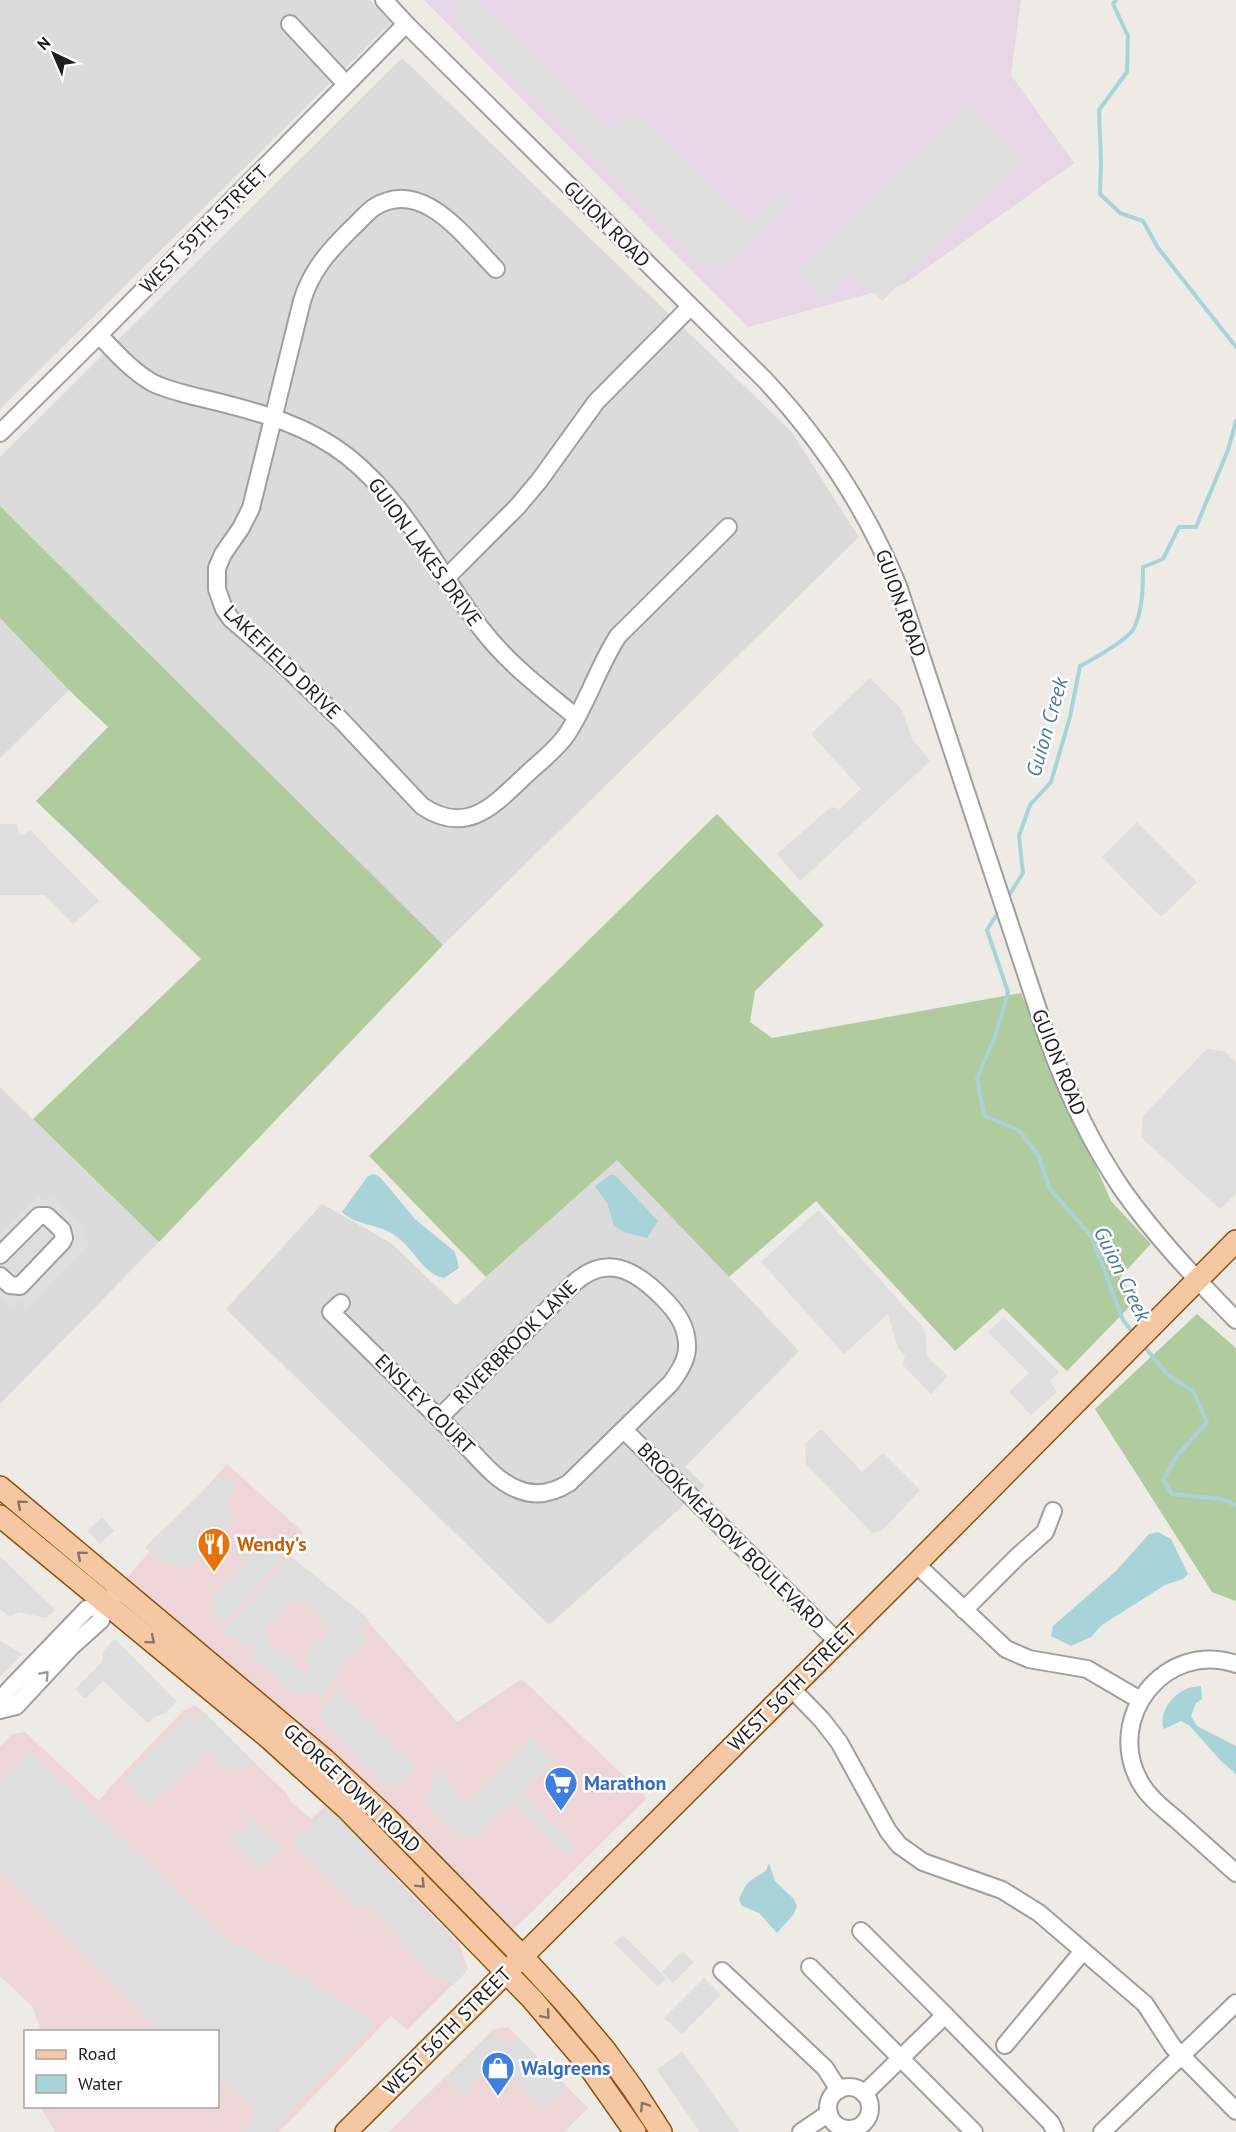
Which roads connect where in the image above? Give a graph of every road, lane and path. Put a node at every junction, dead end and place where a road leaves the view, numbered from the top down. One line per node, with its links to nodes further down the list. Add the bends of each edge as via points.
1 (384, 0): 3 (street, GUION ROAD)
2 (290, 24): 4 (street)
3 (406, 24): 4 (street, WEST 59TH STREET); 6 (street, GUION ROAD)
4 (346, 84): 7 (street, WEST 59TH STREET)
5 (496, 269): 8 (street, LAKEFIELD DRIVE, via 432,207 404,199 372,209 327,253 307,285)
6 (690, 307): 11 (street, via 596,402 532,490); 16 (street, GUION ROAD, via 797,416 829,456 864,512 898,586 1056,1063 1091,1138 1123,1191)
7 (99, 335): 8 (street, GUION LAKES DRIVE, via 129,366 162,387); 9 (street, WEST 59TH STREET)
8 (274, 416): 11 (street, GUION LAKES DRIVE, via 323,439 366,472 395,505); 12 (street, LAKEFIELD DRIVE, via 251,508 217,568 219,601 231,619 317,697 418,803 443,817 474,816 490,808 559,744)
9 (0, 432)
10 (728, 527): 12 (street, via 618,636)
11 (446, 578): 12 (street, GUION LAKES DRIVE, via 503,655)
12 (576, 717)
13 (1236, 1241): 16 (main road, WEST 56TH STREET)
14 (0, 1255): 15 (street, via 39,1216 47,1216 64,1233 62,1242 20,1286 10,1285)
15 (0, 1276)
16 (1198, 1281): 18 (street, GUION ROAD); 25 (main road, WEST 56TH STREET)
17 (341, 1303): 19 (street, ENSLEY COURT, via 331,1312)
18 (1236, 1320)
19 (439, 1418): 20 (street, RIVERBROOK LANE, via 584,1275 600,1269 623,1269 641,1277 674,1309 687,1340 676,1377); 22 (street, ENSLEY COURT, via 504,1482)
20 (624, 1430): 22 (street, RIVERBROOK LANE, via 569,1483); 28 (street, BROOKMEADOW BOULEVARD)
21 (0, 1487): 26 (main road, GEORGETOWN ROAD, one-way to 21)
22 (536, 1494)
23 (1053, 1511): 27 (street, via 1045,1532)
24 (0, 1516): 26 (main road, GEORGETOWN ROAD)
25 (916, 1564): 27 (street); 28 (main road, WEST 56TH STREET)
26 (113, 1595): 32 (street, via 87,1609 8,1690); 33 (street, one-way to 26, via 16,1706 101,1620); 37 (main road, GEORGETOWN ROAD, via 324,1759); 40 (main road, GEORGETOWN ROAD, one-way to 40, via 346,1808)
27 (964, 1610): 31 (street, via 1011,1652 1087,1669)
28 (838, 1642): 30 (main road, WEST 56TH STREET)
29 (1236, 1664): 31 (street, via 1218,1660 1185,1664 1157,1679)
30 (791, 1688): 36 (street, via 839,1742 888,1831 903,1848 930,1865 1013,1896); 37 (main road, WEST 56TH STREET)
31 (1140, 1700): 34 (street, via 1129,1744 1141,1784)
32 (0, 1704)
33 (0, 1710)
34 (1236, 1873)
35 (861, 1931): 42 (street)
36 (1083, 1951): 43 (street); 44 (street, via 1145,2004)
37 (522, 1956): 40 (main road, WEST 56TH STREET); 53 (main road, GEORGETOWN ROAD, one-way to 37, via 605,2050)
38 (810, 1967): 45 (street)
39 (722, 1971): 46 (street, via 825,2068)
40 (506, 1972): 51 (main road, WEST 56TH STREET); 52 (main road, GEORGETOWN ROAD, one-way to 52, via 588,2065)
41 (1236, 2003): 44 (street)
42 (945, 2015): 45 (street); 56 (street, via 1051,2122)
43 (1005, 2045)
44 (1182, 2056): 48 (street); 57 (street)
45 (900, 2058): 47 (street); 55 (street)
46 (839, 2090): 47 (street, via 852,2088); 49 (street, via 830,2100)
47 (864, 2094): 50 (street)
48 (1236, 2111)
49 (832, 2124): 50 (street, via 850,2129); 54 (street)
50 (872, 2126)
51 (346, 2132)
52 (635, 2132)
53 (661, 2132)
54 (801, 2132)
55 (974, 2132)
56 (1055, 2132)
57 (1102, 2132)

